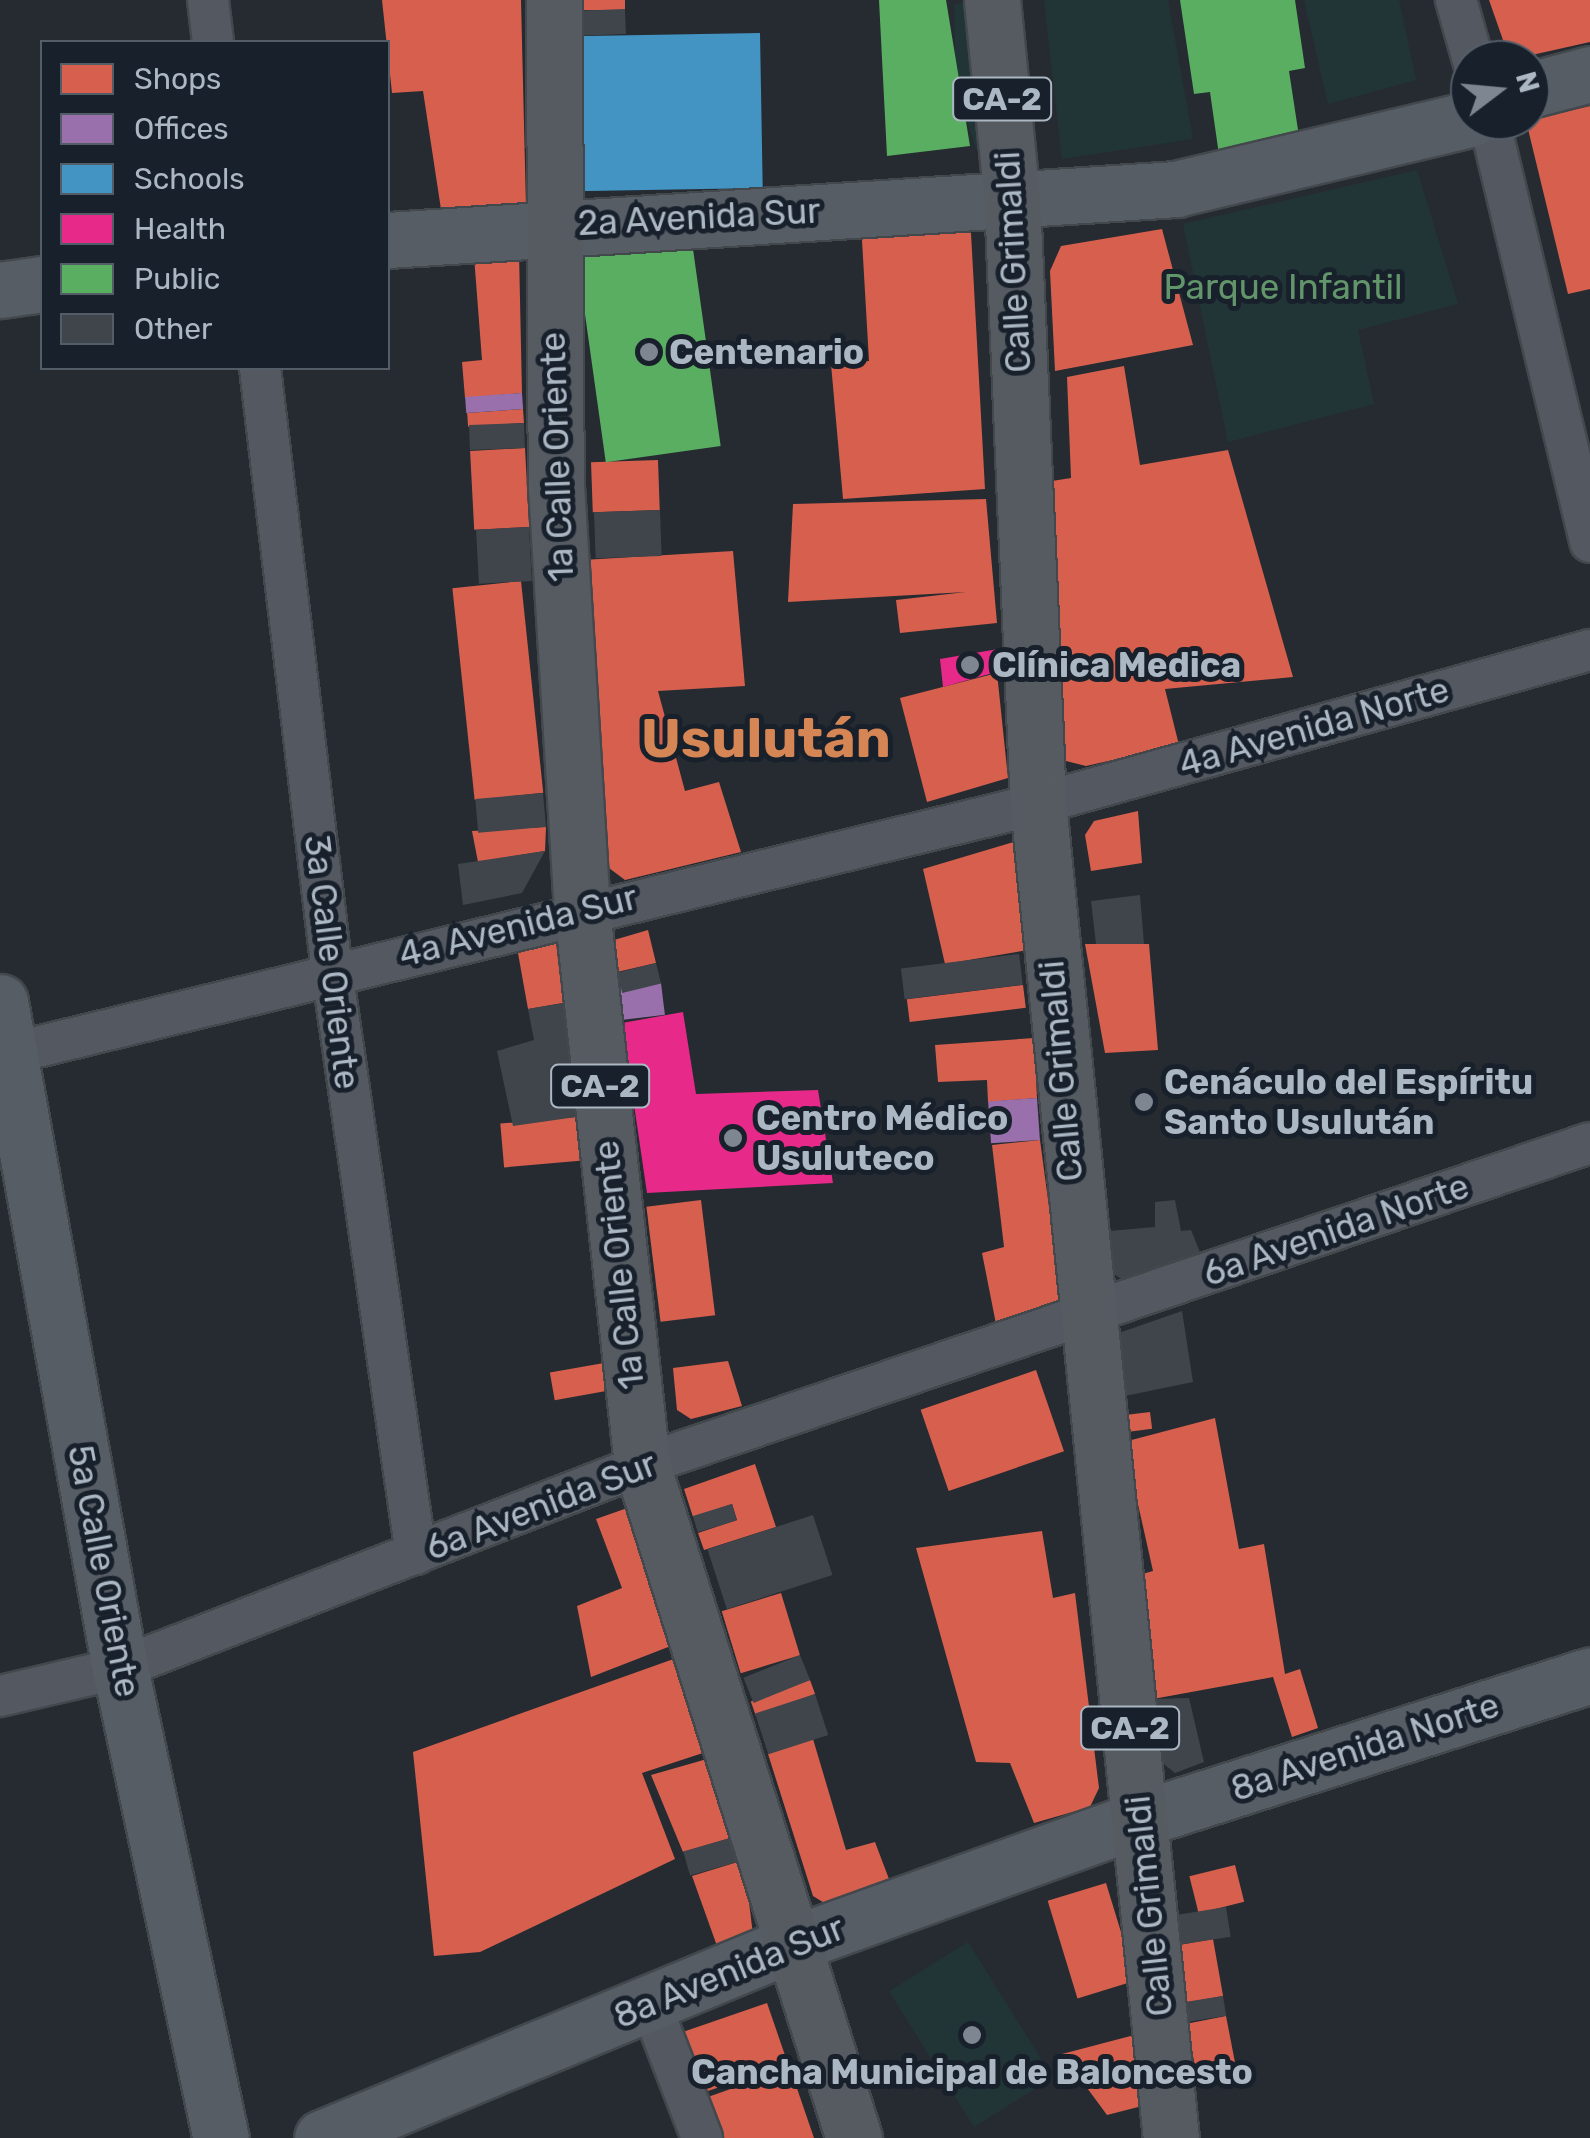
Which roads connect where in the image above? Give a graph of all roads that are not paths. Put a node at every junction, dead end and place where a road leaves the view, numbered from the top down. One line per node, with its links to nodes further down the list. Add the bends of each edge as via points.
1 (208, 0): 6 (street)
2 (235, 0): 7 (street)
3 (554, 0): 14 (main road, 1a Calle Oriente / CA-2)
4 (992, 0): 13 (main road, Calle Grimaldi / CA-2)
5 (1456, 0): 8 (street)
6 (213, 40)
7 (240, 40)
8 (1467, 40)
9 (1590, 74): 10 (street)
10 (1550, 85)
11 (1450, 124): 13 (street, 2a Avenida Sur, via 1176,189)
12 (1494, 140): 19 (street)
13 (1012, 198): 14 (street, 2a Avenida Sur); 21 (main road, Calle Grimaldi / CA-2)
14 (549, 226): 15 (street, 2a Avenida Sur); 22 (main road, 1a Calle Oriente / CA-2)
15 (390, 240)
16 (40, 284): 17 (street)
17 (0, 290)
18 (260, 370): 23 (street, 3a Calle Oriente)
19 (1590, 542)
20 (1590, 650): 21 (street, 4a Avenida Norte)
21 (1038, 804): 22 (street, 4a Avenida Sur); 26 (main road, Calle Grimaldi / CA-2)
22 (582, 910): 23 (street, 4a Avenida Sur); 27 (main road, 1a Calle Oriente / CA-2)
23 (332, 971): 24 (street, 4a Avenida Sur); 28 (street, 3a Calle Oriente)
24 (3, 1037): 29 (street, 5a Calle Oriente)
25 (1590, 1143): 26 (street, 6a Avenida Norte)
26 (1083, 1318): 27 (street, 6a Avenida Sur); 32 (main road, Calle Grimaldi / CA-2)
27 (642, 1465): 28 (street, 6a Avenida Sur); 33 (main road, 1a Calle Oriente / CA-2)
28 (416, 1554): 29 (street, 6a Avenida Sur)
29 (120, 1668): 31 (street, 6a Avenida Sur); 35 (street, 5a Calle Oriente)
30 (1590, 1675): 32 (street, 8a Avenida Norte)
31 (0, 1696)
32 (1140, 1819): 33 (street, 8a Avenida Sur); 39 (main road, Calle Grimaldi / CA-2)
33 (787, 1946): 34 (street, 8a Avenida Sur); 38 (main road, 1a Calle Oriente / CA-2)
34 (650, 2002): 36 (street, 8a Avenida Sur); 37 (street)
35 (220, 2138)
36 (322, 2138)
37 (702, 2138)
38 (854, 2138)
39 (1172, 2138)

